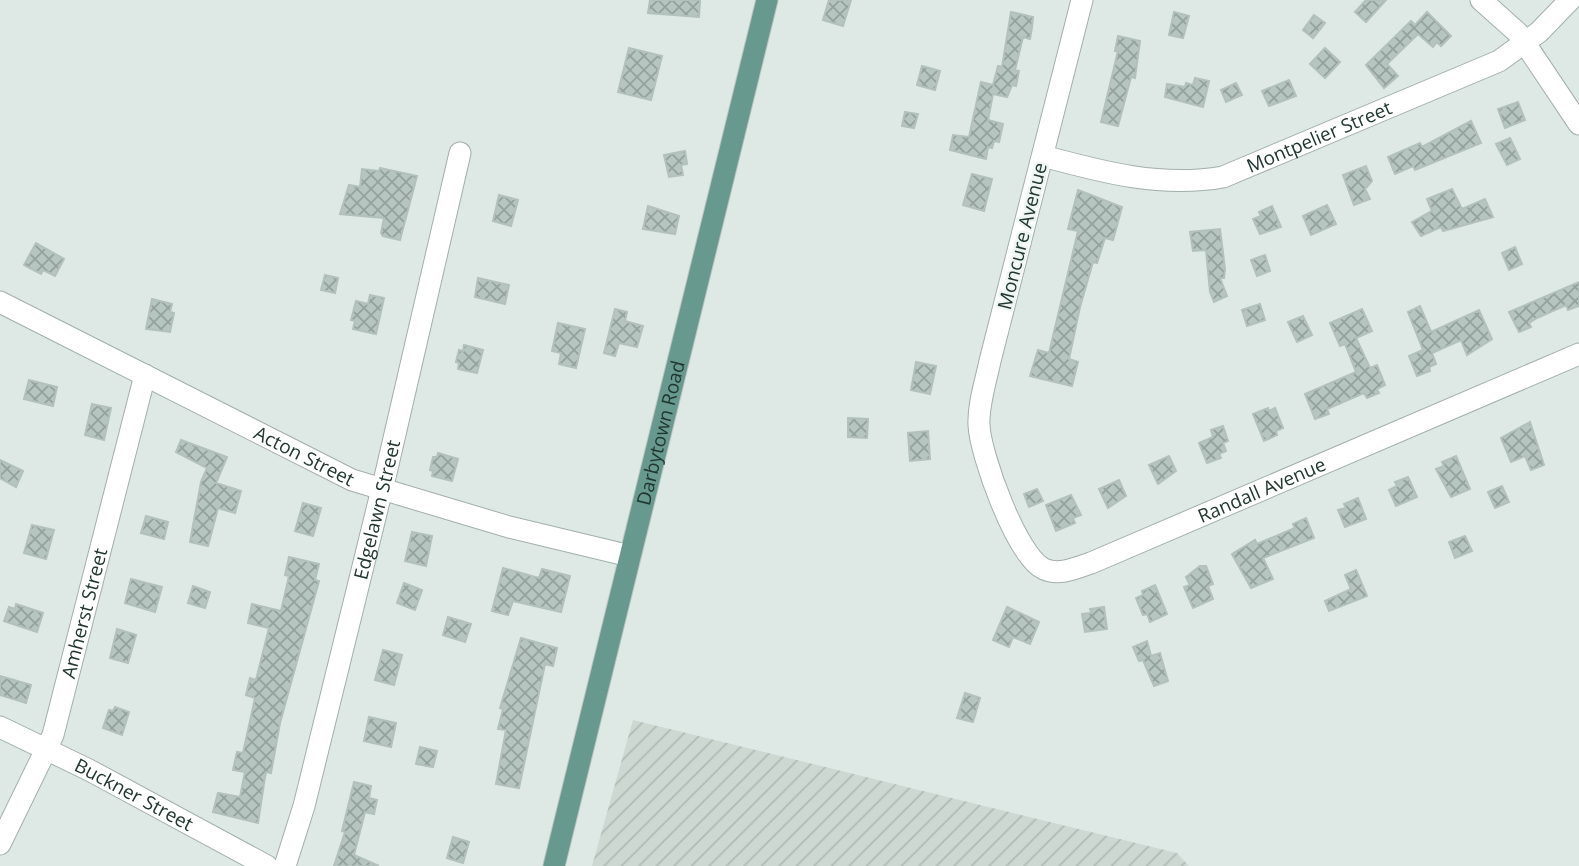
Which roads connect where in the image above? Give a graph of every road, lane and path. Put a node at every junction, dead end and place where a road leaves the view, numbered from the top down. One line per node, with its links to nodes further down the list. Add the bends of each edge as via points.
1 (767, 0): 14 (main road, Darbytown Road)
2 (1082, 0): 8 (street, Moncure Avenue)
3 (1481, 0): 5 (street)
4 (1570, 0): 5 (street, Montpelier Street)
5 (1526, 43): 6 (street); 8 (street, Montpelier Street, via 1499,61 1223,177 1174,182 1135,178)
6 (1579, 124)
7 (460, 153): 13 (street, Edgelawn Street)
8 (1042, 156): 12 (street, Moncure Avenue, via 979,417)
9 (0, 302): 11 (street, Acton Street)
10 (1579, 354): 12 (street, Randall Avenue, via 1063,572 1042,569 1030,558)
11 (145, 374): 13 (street, Acton Street, via 340,474); 16 (street, Amherst Street)
12 (991, 473)
13 (382, 489): 14 (street, Acton Street, via 509,527); 19 (street, Edgelawn Street)
14 (630, 556): 20 (main road, Darbytown Road)
15 (0, 727): 16 (street, Buckner Street)
16 (47, 749): 17 (street, Amherst Street); 18 (street, Buckner Street)
17 (0, 844)
18 (267, 866)
19 (285, 866)
20 (554, 866)

